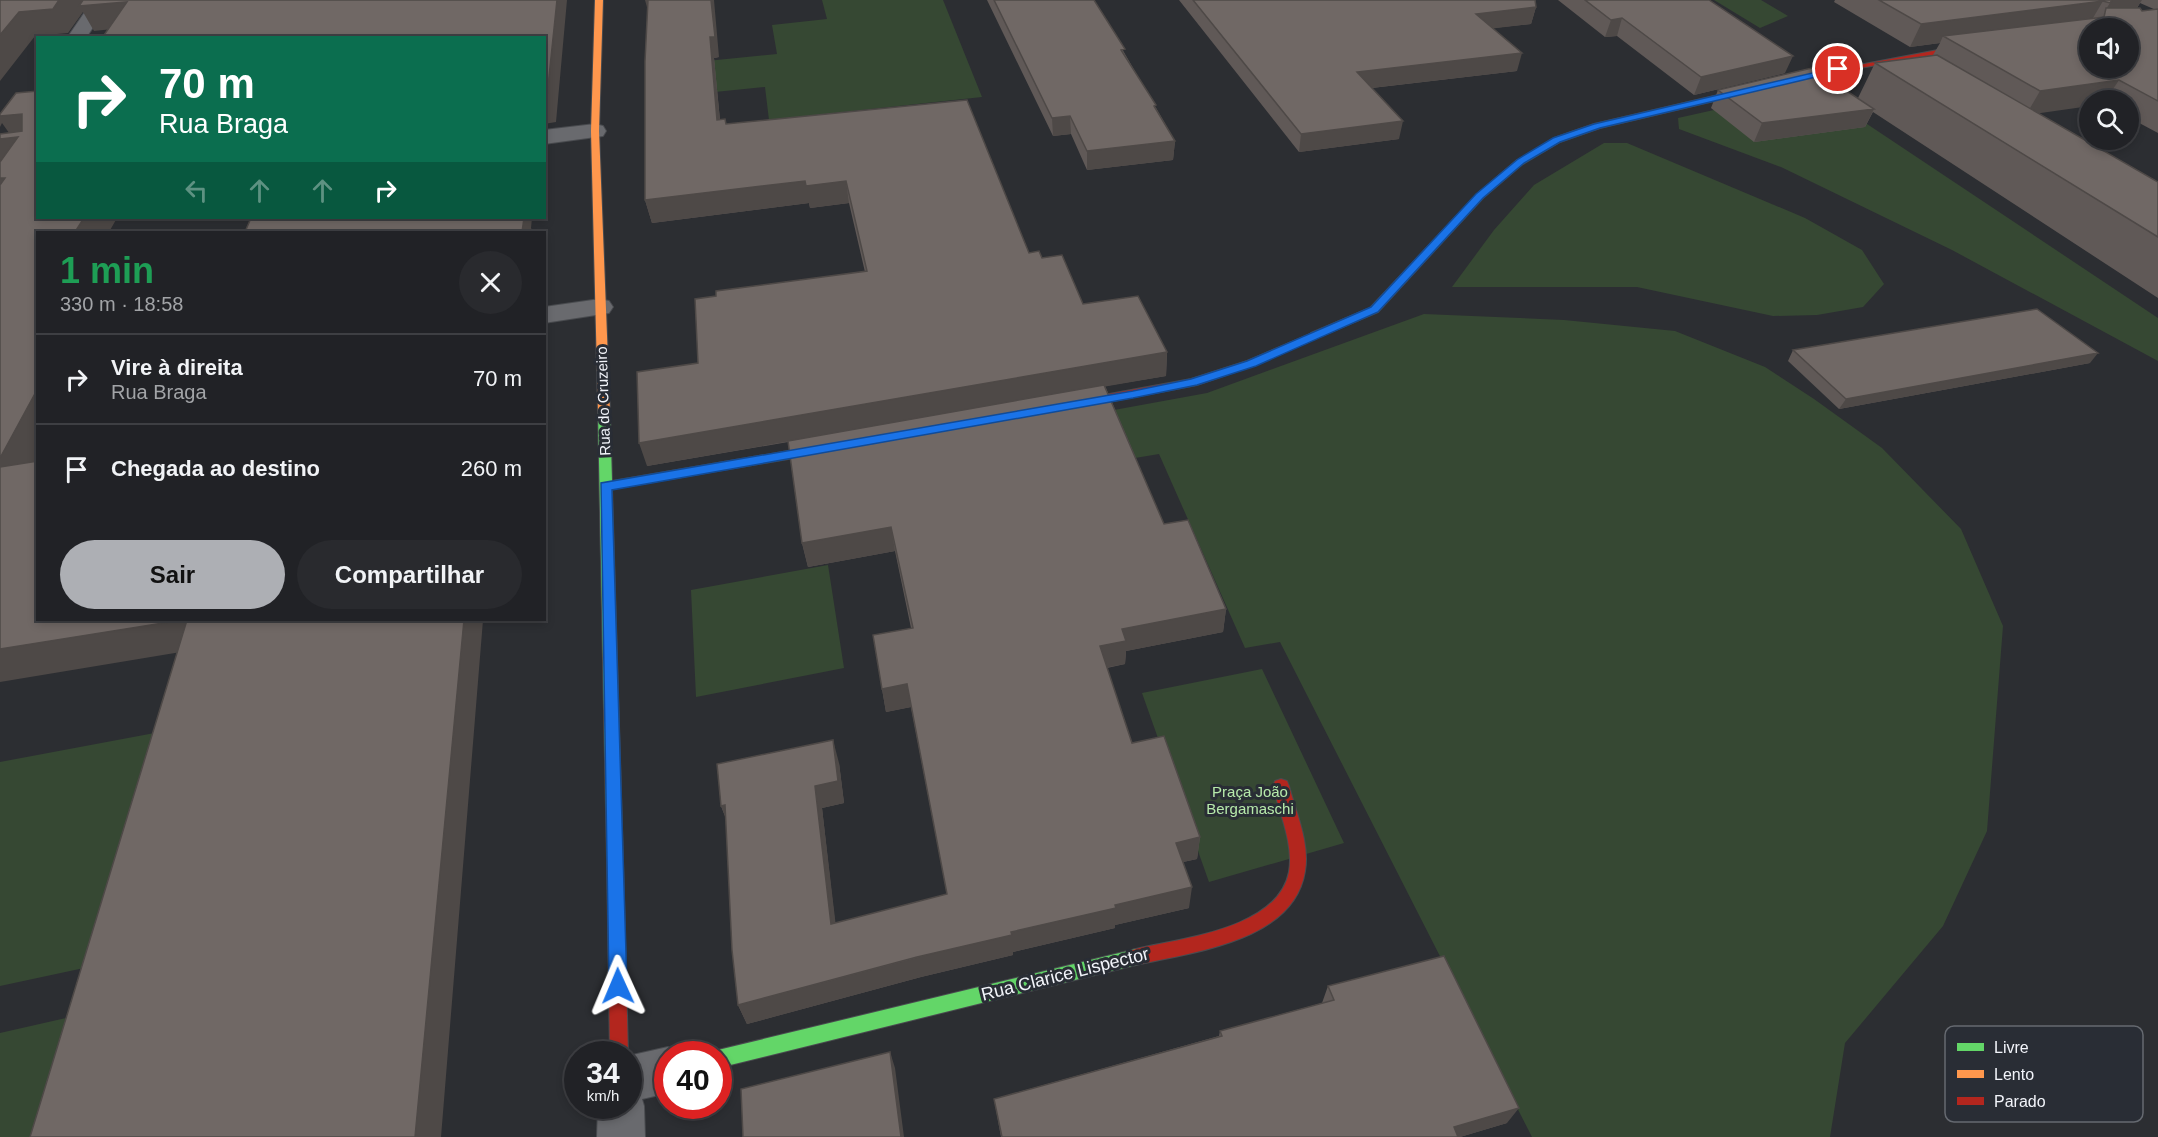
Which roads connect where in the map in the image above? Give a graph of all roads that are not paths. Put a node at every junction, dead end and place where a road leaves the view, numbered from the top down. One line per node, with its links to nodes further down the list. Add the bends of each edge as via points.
1 (102, 0): 3 (street)
2 (599, 0): 5 (street, Rua do Cruzeiro)
3 (77, 36)
4 (1998, 42): 9 (street, via 1861,64 1597,126 1557,140 1521,161 1480,196 1374,310 1251,363 1193,382)
5 (595, 130): 6 (street); 7 (street, Rua do Cruzeiro)
6 (546, 137)
7 (600, 307): 8 (street); 11 (street, Rua do Cruzeiro)
8 (546, 315)
9 (1056, 408)
10 (852, 443): 11 (street)
11 (606, 486): 13 (street, Rua do Cruzeiro)
12 (1281, 786): 14 (street, Rua Clarice Lispector, via 1298,871 1291,896 1272,917 1245,930)
13 (619, 1041)
14 (732, 1056)
15 (621, 1119): 16 (street)
16 (621, 1137)

